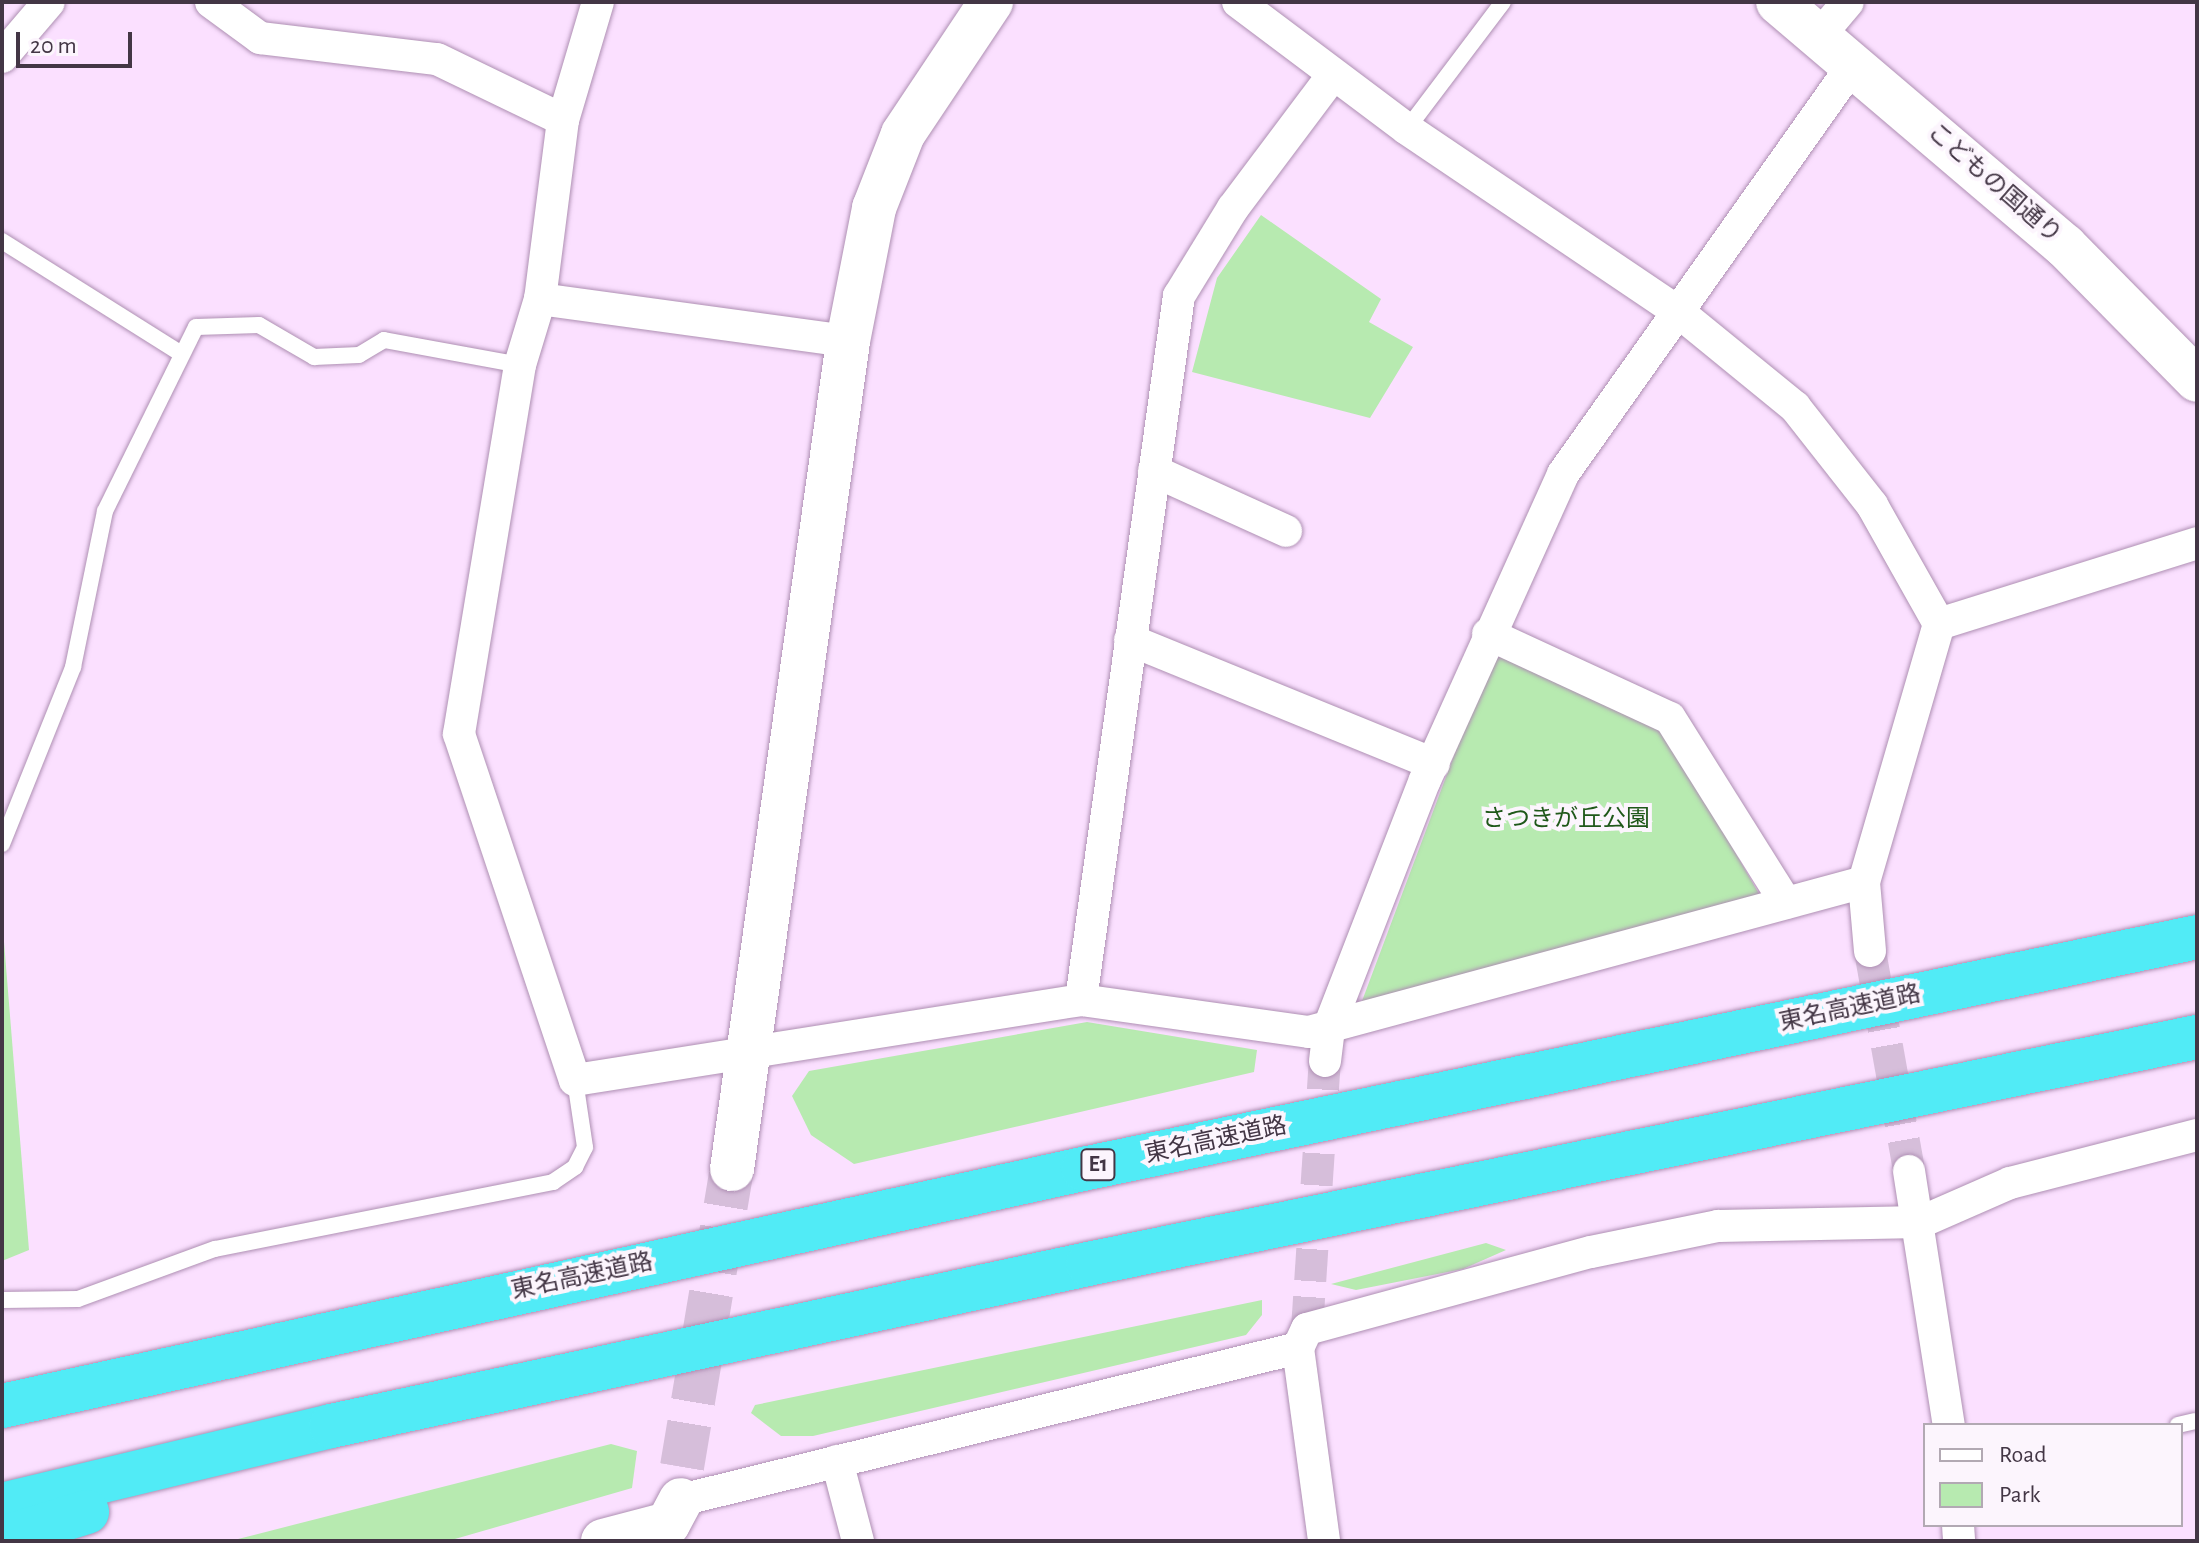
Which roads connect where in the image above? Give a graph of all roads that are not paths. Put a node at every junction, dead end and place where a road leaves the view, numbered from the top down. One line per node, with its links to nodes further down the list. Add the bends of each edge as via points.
1 (49, 2): 10 (street)
2 (211, 2): 13 (street, via 260,38 437,59)
3 (598, 2): 13 (street)
4 (991, 2): 18 (street, via 903,134 874,208)
5 (1238, 2): 12 (street)
6 (1503, 2): 14 (lane)
7 (1778, 2): 9 (street, こどもの国通り)
8 (1848, 2): 9 (street)
9 (1820, 35): 11 (street, こどもの国通り)
10 (2, 57)
11 (1855, 62): 17 (street); 21 (street, こどもの国通り, via 2065,246)
12 (1332, 76): 14 (street); 22 (street, via 1233,208 1179,296)
13 (563, 120): 16 (street)
14 (1407, 129): 17 (street)
15 (2, 241): 19 (lane)
16 (540, 299): 18 (street); 20 (street)
17 (1681, 314): 25 (street, via 1822,436); 26 (street, via 1563,474)
18 (848, 341): 37 (street)
19 (178, 352): 20 (lane, via 196,327 230,321 259,325 314,357 359,355 384,340); 29 (lane, via 105,511 73,667)
20 (520, 365): 39 (street, via 459,734)
21 (2197, 380)
22 (1154, 471): 23 (street); 27 (street)
23 (1286, 531)
24 (2197, 543): 25 (street)
25 (1939, 624): 30 (street)
26 (1488, 634): 28 (street); 31 (street, via 1670,718)
27 (1130, 640): 28 (street); 34 (street)
28 (1434, 764): 35 (street)
29 (2, 844)
30 (1864, 882): 31 (street); 33 (street)
31 (1786, 903): 35 (street)
32 (2197, 937): 46 (highway, 東名高速道路 / E1, via 1083,1169)
33 (1870, 951)
34 (1081, 1000): 35 (street, via 1309,1032); 37 (street)
35 (1329, 1027): 38 (street)
36 (2197, 1037): 48 (highway)
37 (747, 1053): 39 (street); 41 (street)
38 (1325, 1061)
39 (575, 1080): 44 (lane, via 585,1147 575,1167 553,1182 215,1249 78,1299)
40 (2197, 1135): 43 (street, via 2010,1183)
41 (732, 1169)
42 (1909, 1171): 43 (street)
43 (1921, 1222): 45 (street, via 1718,1226 1605,1249 1307,1329); 47 (street)
44 (2, 1300)
45 (1298, 1348): 49 (street); 55 (street)
46 (2, 1406)
47 (1949, 1423)
48 (331, 1426): 51 (highway); 52 (highway)
49 (837, 1461): 50 (street); 54 (street)
50 (685, 1503): 53 (street, via 668,1524)
51 (2, 1505)
52 (2, 1538)
53 (603, 1541)
54 (858, 1541)
55 (1324, 1541)

